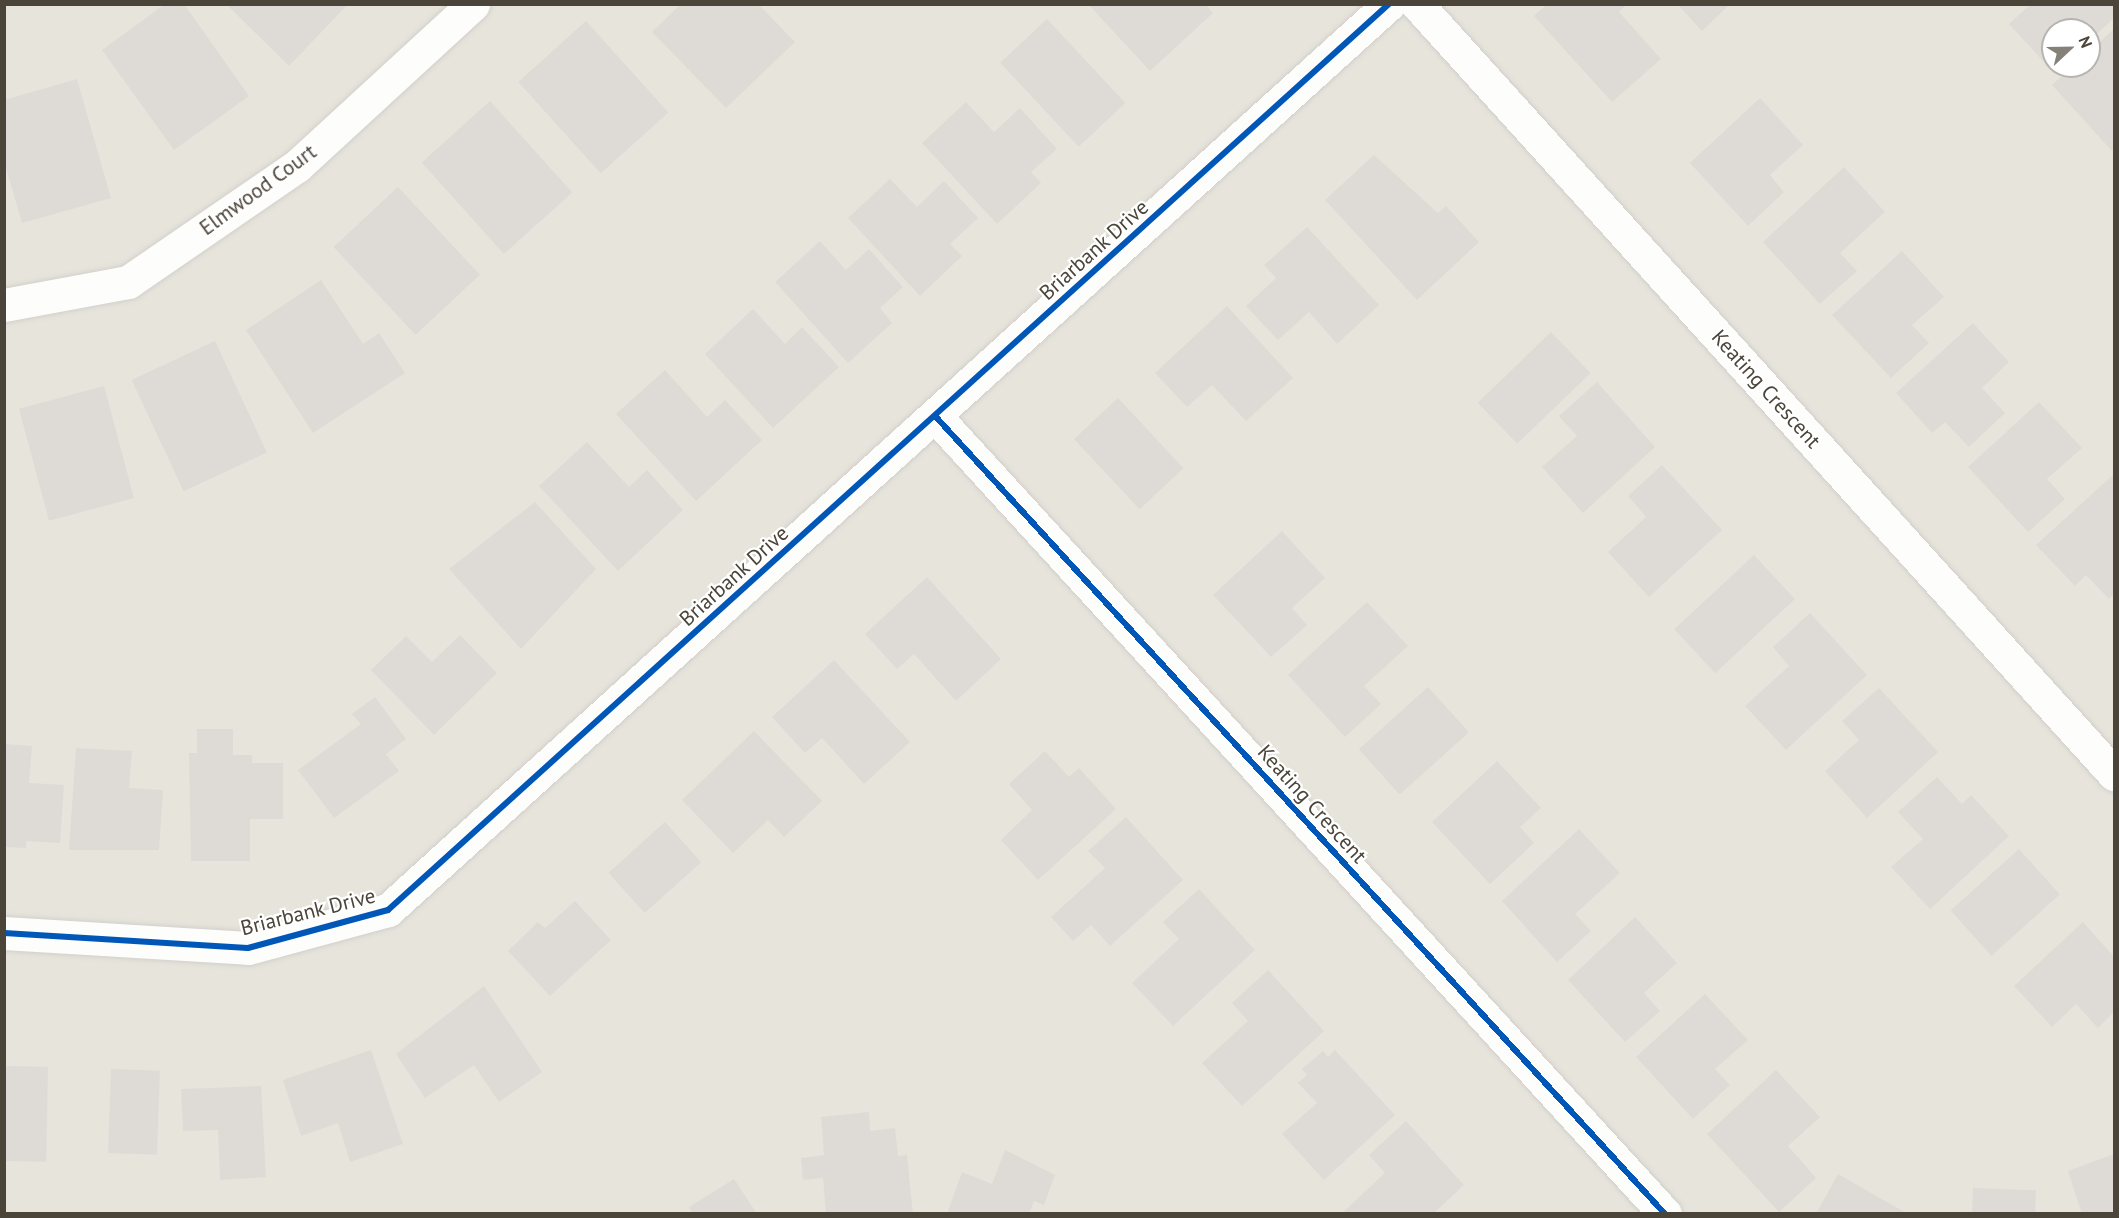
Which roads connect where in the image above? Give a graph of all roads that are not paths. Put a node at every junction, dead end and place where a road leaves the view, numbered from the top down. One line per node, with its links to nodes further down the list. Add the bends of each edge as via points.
1 (473, 4): 4 (street, Elmwood Court, via 297,166 128,282)
2 (1389, 4): 5 (street, Briarbank Drive)
3 (1417, 4): 6 (street, Keating Crescent)
4 (4, 305)
5 (936, 417): 7 (street, Briarbank Drive, via 388,910 248,948); 8 (street, Keating Crescent)
6 (2115, 774)
7 (4, 933)
8 (1665, 1214)

